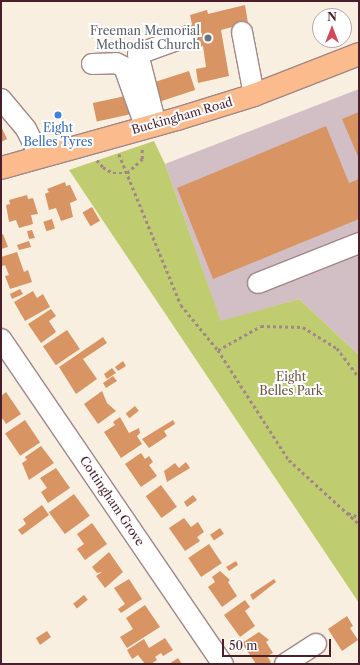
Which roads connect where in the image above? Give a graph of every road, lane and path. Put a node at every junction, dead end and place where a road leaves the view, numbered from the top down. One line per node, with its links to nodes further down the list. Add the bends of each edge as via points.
1 (242, 32): 5 (street)
2 (188, 36): 7 (street, via 138,54)
3 (359, 54): 5 (main road, Buckingham Road)
4 (92, 64): 7 (street, via 116,63 124,67)
5 (254, 95): 7 (main road, Buckingham Road)
6 (1, 99): 9 (street, via 26,129)
7 (148, 132): 9 (main road, Buckingham Road); 12 (path, via 142,159)
8 (118, 149): 12 (path)
9 (40, 156): 11 (main road, Buckingham Road)
10 (94, 156): 12 (path, via 102,167 113,174)
11 (1, 168)
12 (127, 174): 16 (path, via 181,305)
13 (359, 242): 14 (street)
14 (258, 283)
15 (1, 339): 22 (street, Cottingham Grove)
16 (218, 350): 17 (path, via 261,326 303,327 337,348); 18 (path, via 289,460)
17 (359, 377)
18 (346, 512): 19 (path); 20 (path)
19 (359, 517)
20 (359, 524)
21 (316, 644): 23 (street)
22 (223, 664)
23 (285, 664)

